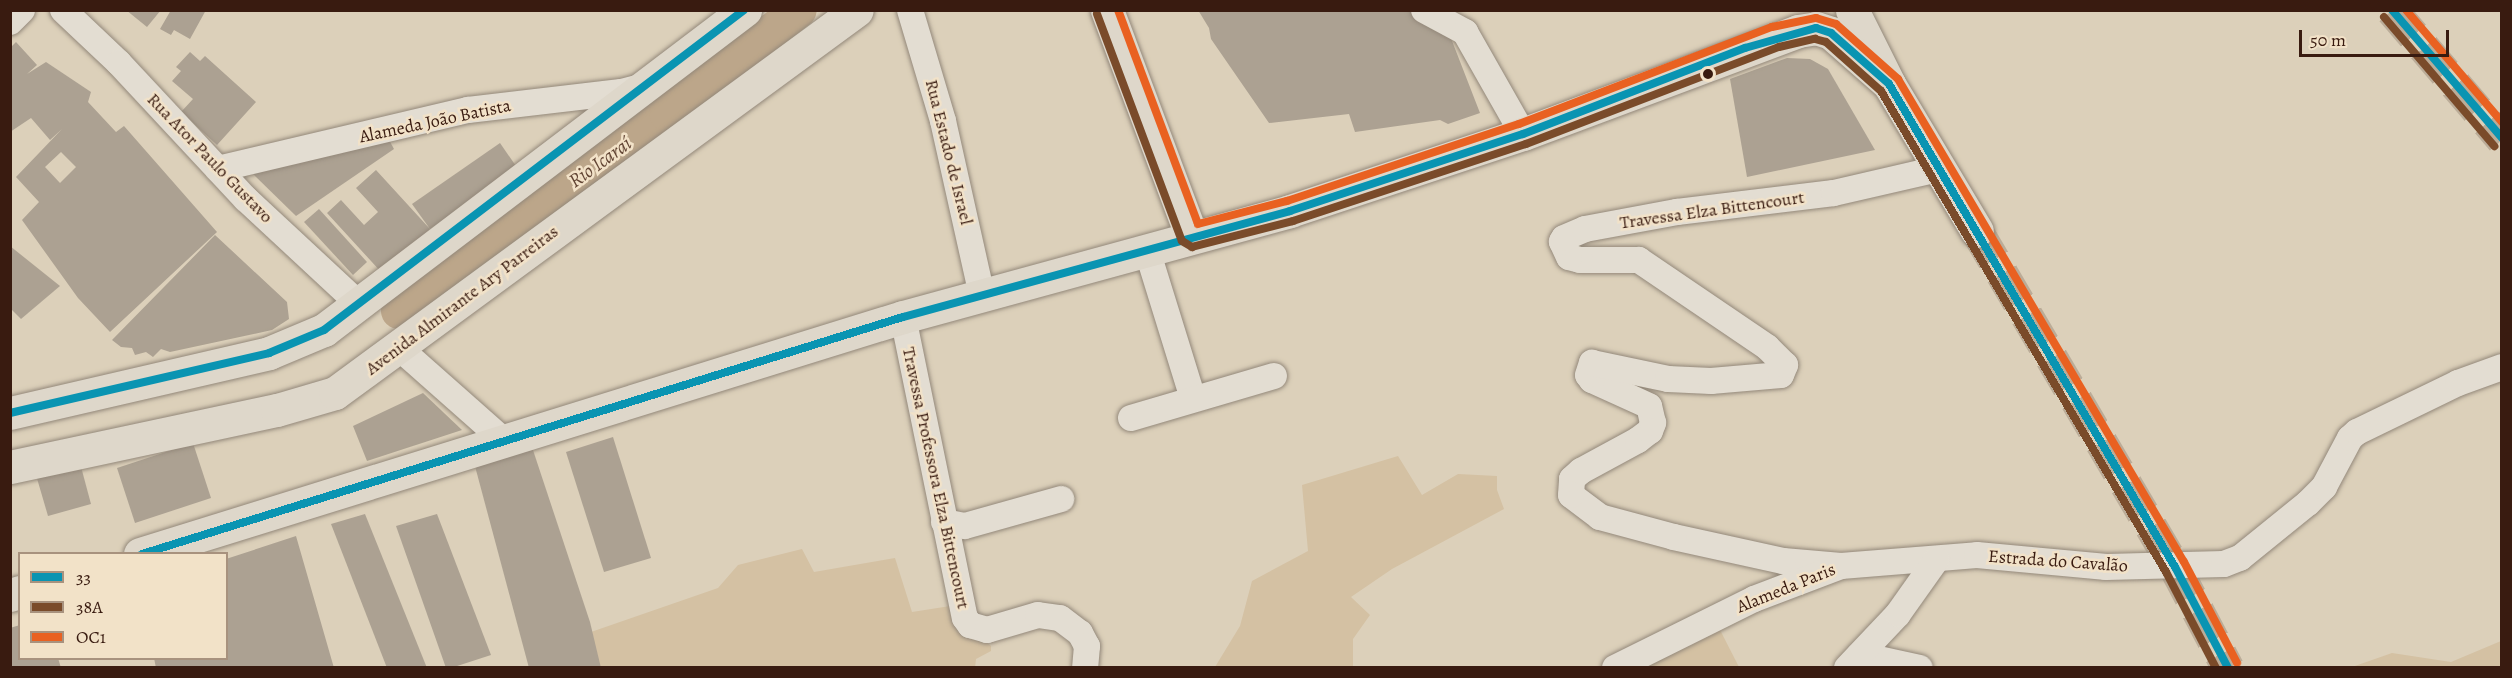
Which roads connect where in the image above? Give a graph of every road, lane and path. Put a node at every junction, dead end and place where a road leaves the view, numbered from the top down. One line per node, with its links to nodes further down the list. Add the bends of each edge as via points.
1 (22, 10): 9 (street)
2 (63, 10): 13 (street, Rua Ator Paulo Gustavo, via 119,63)
3 (745, 10): 10 (main road)
4 (857, 10): 21 (main road, Avenida Almirante Ary Parreiras)
5 (910, 10): 18 (street, Rua Estado de Israel, via 943,121)
6 (1107, 10): 16 (main road)
7 (1424, 10): 12 (street, via 1465,32)
8 (1852, 10): 11 (main road)
9 (10, 21)
10 (653, 83): 13 (street, Alameda João Batista, via 621,93 468,110); 19 (main road)
11 (1889, 84): 12 (main road, via 1831,33 1816,28 1745,48); 14 (main road)
12 (1522, 134): 16 (main road, via 1290,211)
13 (218, 169): 19 (street, Rua Ator Paulo Gustavo)
14 (1938, 169): 15 (main road); 33 (street, Travessa Elza Bittencourt, via 1834,193 1688,210 1597,227 1562,242 1569,257 1580,260 1639,260 1767,347 1785,365 1781,375 1711,381 1668,380 1592,363 1588,375 1592,380 1649,406 1653,423 1650,431 1638,440 1581,471 1572,479 1571,495 1600,517 1674,537 1783,561)
15 (1977, 231)
16 (1192, 237): 17 (main road)
17 (1147, 250): 18 (main road); 24 (street)
18 (982, 295): 20 (main road)
19 (359, 304): 25 (main road, via 316,335 269,353)
20 (903, 317): 27 (main road); 30 (street, Travessa Professora Elza Bittencourt)
21 (397, 346): 27 (street); 28 (main road, Avenida Almirante Ary Parreiras, via 335,393 309,402)
22 (2502, 367): 32 (street, Estrada do Cavalão, via 2458,383 2357,432 2324,487 2308,503 2240,558 2224,564 2106,567 1996,555)
23 (1275, 375): 24 (street)
24 (1193, 399): 26 (street)
25 (10, 413)
26 (1131, 418)
27 (502, 439): 31 (main road)
28 (10, 467)
29 (1061, 499): 30 (street, via 965,526)
30 (944, 522): 35 (street, Travessa Professora Elza Bittencourt, via 960,605 970,625 987,630 1031,616 1053,615 1080,633 1087,646)
31 (146, 552)
32 (1937, 559): 33 (street, Alameda Paris); 34 (street, via 1898,614)
33 (1842, 566): 36 (street, Alameda Paris, via 1754,599)
34 (1853, 661): 37 (street)
35 (1085, 668)
36 (1616, 668)
37 (1920, 668)

